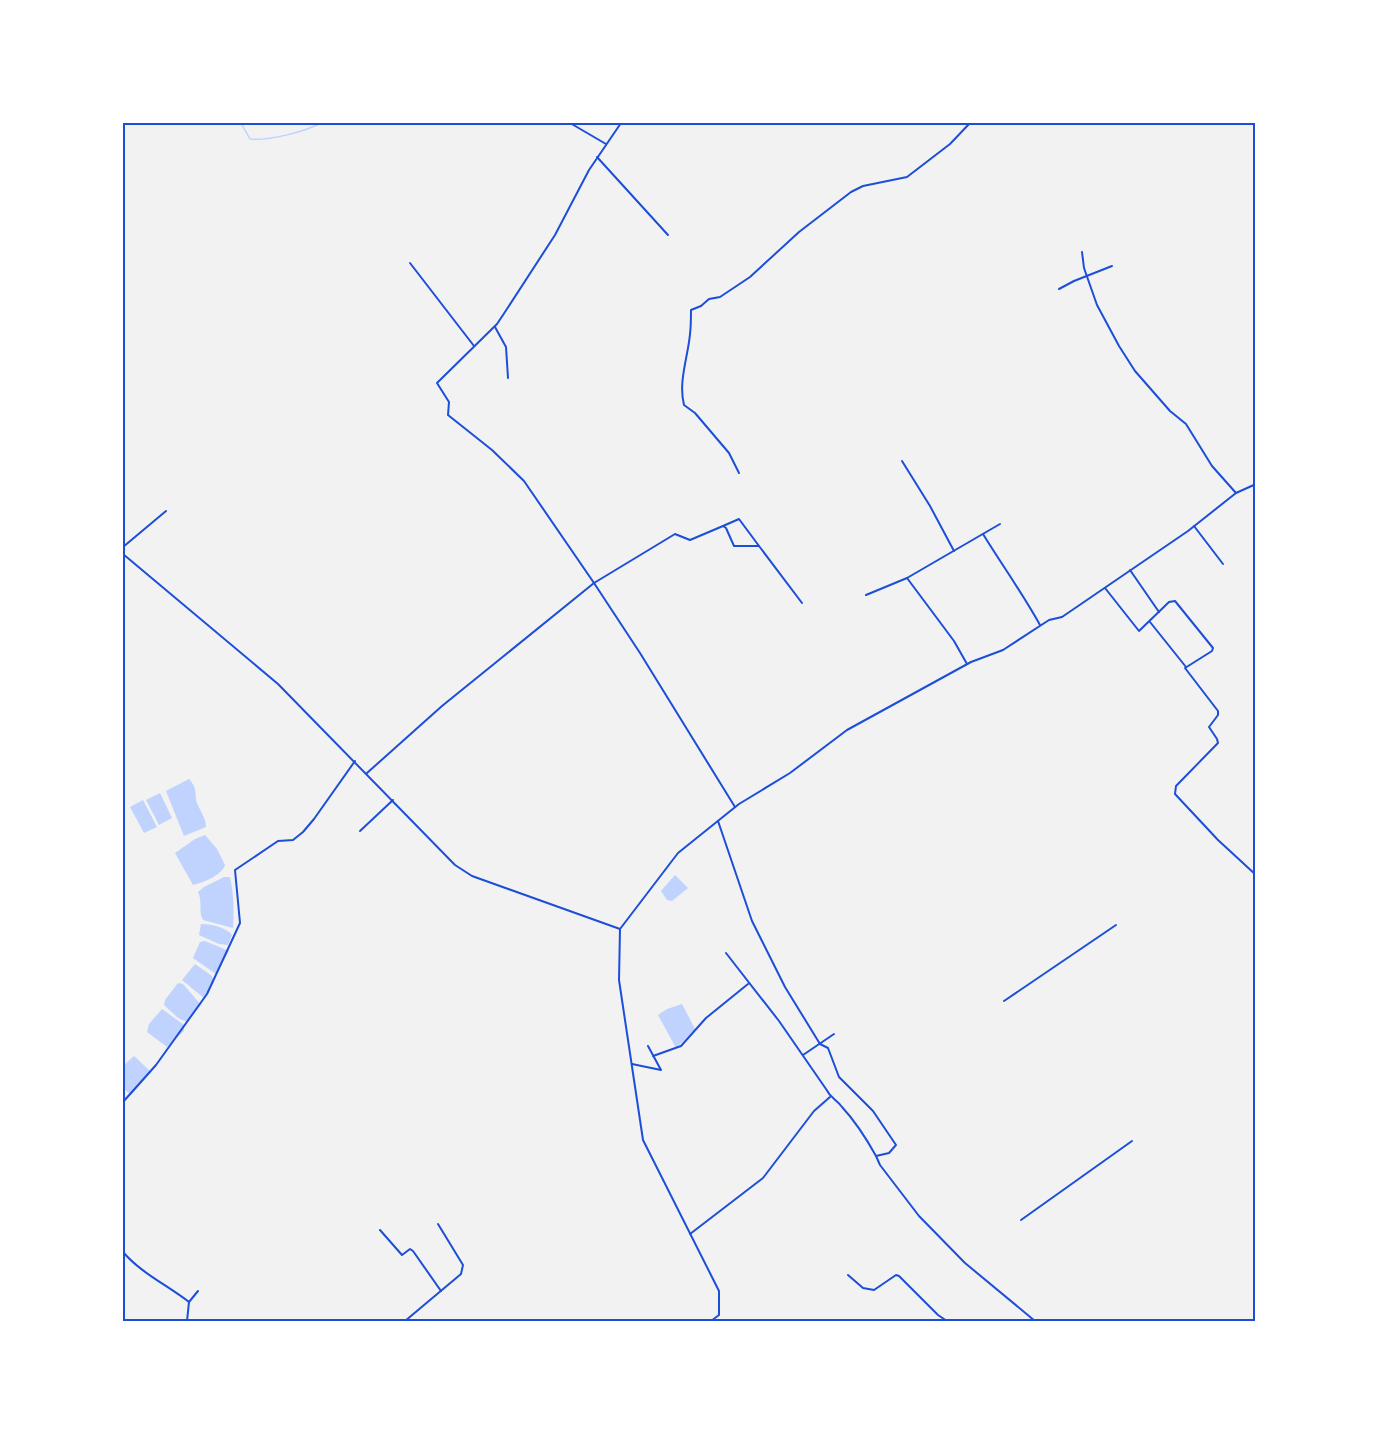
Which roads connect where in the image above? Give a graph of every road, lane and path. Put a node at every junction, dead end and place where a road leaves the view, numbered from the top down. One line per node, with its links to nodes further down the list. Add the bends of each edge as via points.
1 (570, 123): 4 (street)
2 (621, 123): 4 (street)
3 (970, 123): 16 (street, via 907,177 851,192 750,277 691,310 684,405 729,453)
4 (606, 144): 5 (street)
5 (597, 157): 6 (street); 12 (street, via 555,235)
6 (668, 236)
7 (1082, 252): 10 (street)
8 (410, 263): 13 (street)
9 (1112, 266): 10 (street)
10 (1087, 276): 11 (street); 18 (street, via 1097,305 1135,371 1186,424 1212,466)
11 (1059, 290)
12 (495, 326): 13 (street); 14 (street, via 506,347)
13 (474, 346): 31 (street, via 437,383 449,402 448,415 524,481)
14 (508, 378)
15 (902, 461): 26 (street)
16 (739, 473)
17 (1256, 485): 18 (street)
18 (1236, 493): 22 (street)
19 (166, 511): 25 (street)
20 (1000, 524): 23 (street)
21 (723, 526): 24 (street, via 734,546); 24 (street, via 739,519); 31 (street, via 690,540 675,534)
22 (1194, 526): 28 (street); 29 (street)
23 (983, 534): 26 (street); 37 (street)
24 (759, 546): 34 (street)
25 (123, 547)
26 (954, 551): 30 (street)
27 (123, 555): 40 (street, via 278,684)
28 (1223, 564)
29 (1130, 570): 32 (street); 35 (street)
30 (907, 578): 33 (street); 38 (street)
31 (594, 583): 41 (street, via 442,706); 43 (street)
32 (1105, 588): 36 (street, via 1139,631); 37 (street, via 1062,617)
33 (866, 595)
34 (802, 603)
35 (1159, 612): 36 (street); 39 (street, via 1175,601 1213,648)
36 (1150, 621): 39 (street)
37 (1040, 626): 38 (street, via 1002,650)
38 (967, 664): 43 (street, via 847,730 790,773)
39 (1186, 667): 46 (street, via 1218,711 1209,727 1218,741 1176,786 1175,794)
40 (355, 761): 41 (street); 59 (street, via 303,832 293,840 278,842 235,870 240,923 207,994 156,1065)
41 (367, 774): 42 (street)
42 (393, 800): 45 (street); 48 (street, via 455,865 472,876)
43 (735, 807): 44 (street)
44 (718, 821): 48 (street, via 678,853); 53 (street, via 752,921 785,987)
45 (360, 831)
46 (1256, 875)
47 (1116, 925): 51 (street)
48 (620, 929): 57 (street, via 619,980)
49 (726, 953): 50 (street)
50 (748, 984): 55 (street); 56 (street, via 705,1018 681,1046)
51 (1004, 1000)
52 (834, 1034): 53 (street)
53 (820, 1044): 55 (street); 61 (street, via 828,1048 839,1077 873,1112 896,1146 889,1154)
54 (648, 1046): 56 (street)
55 (803, 1055): 58 (street)
56 (653, 1056): 57 (street, via 661,1070)
57 (632, 1064): 65 (street, via 643,1140)
58 (830, 1097): 61 (street, via 840,1103 862,1131); 65 (street, via 814,1111 763,1178)
59 (123, 1102)
60 (1132, 1141): 62 (street)
61 (876, 1156): 75 (street, via 919,1216 965,1263)
62 (1021, 1220)
63 (438, 1224): 69 (street, via 463,1265 461,1274)
64 (380, 1230): 69 (street, via 402,1255 410,1249)
65 (690, 1234): 73 (street, via 719,1291 719,1315)
66 (123, 1252): 70 (street, via 134,1266)
67 (848, 1275): 74 (street, via 863,1288 874,1290 899,1276)
68 (198, 1291): 70 (street)
69 (441, 1291): 72 (street)
70 (189, 1302): 71 (street)
71 (187, 1321)
72 (405, 1321)
73 (711, 1321)
74 (947, 1321)
75 (1035, 1321)

